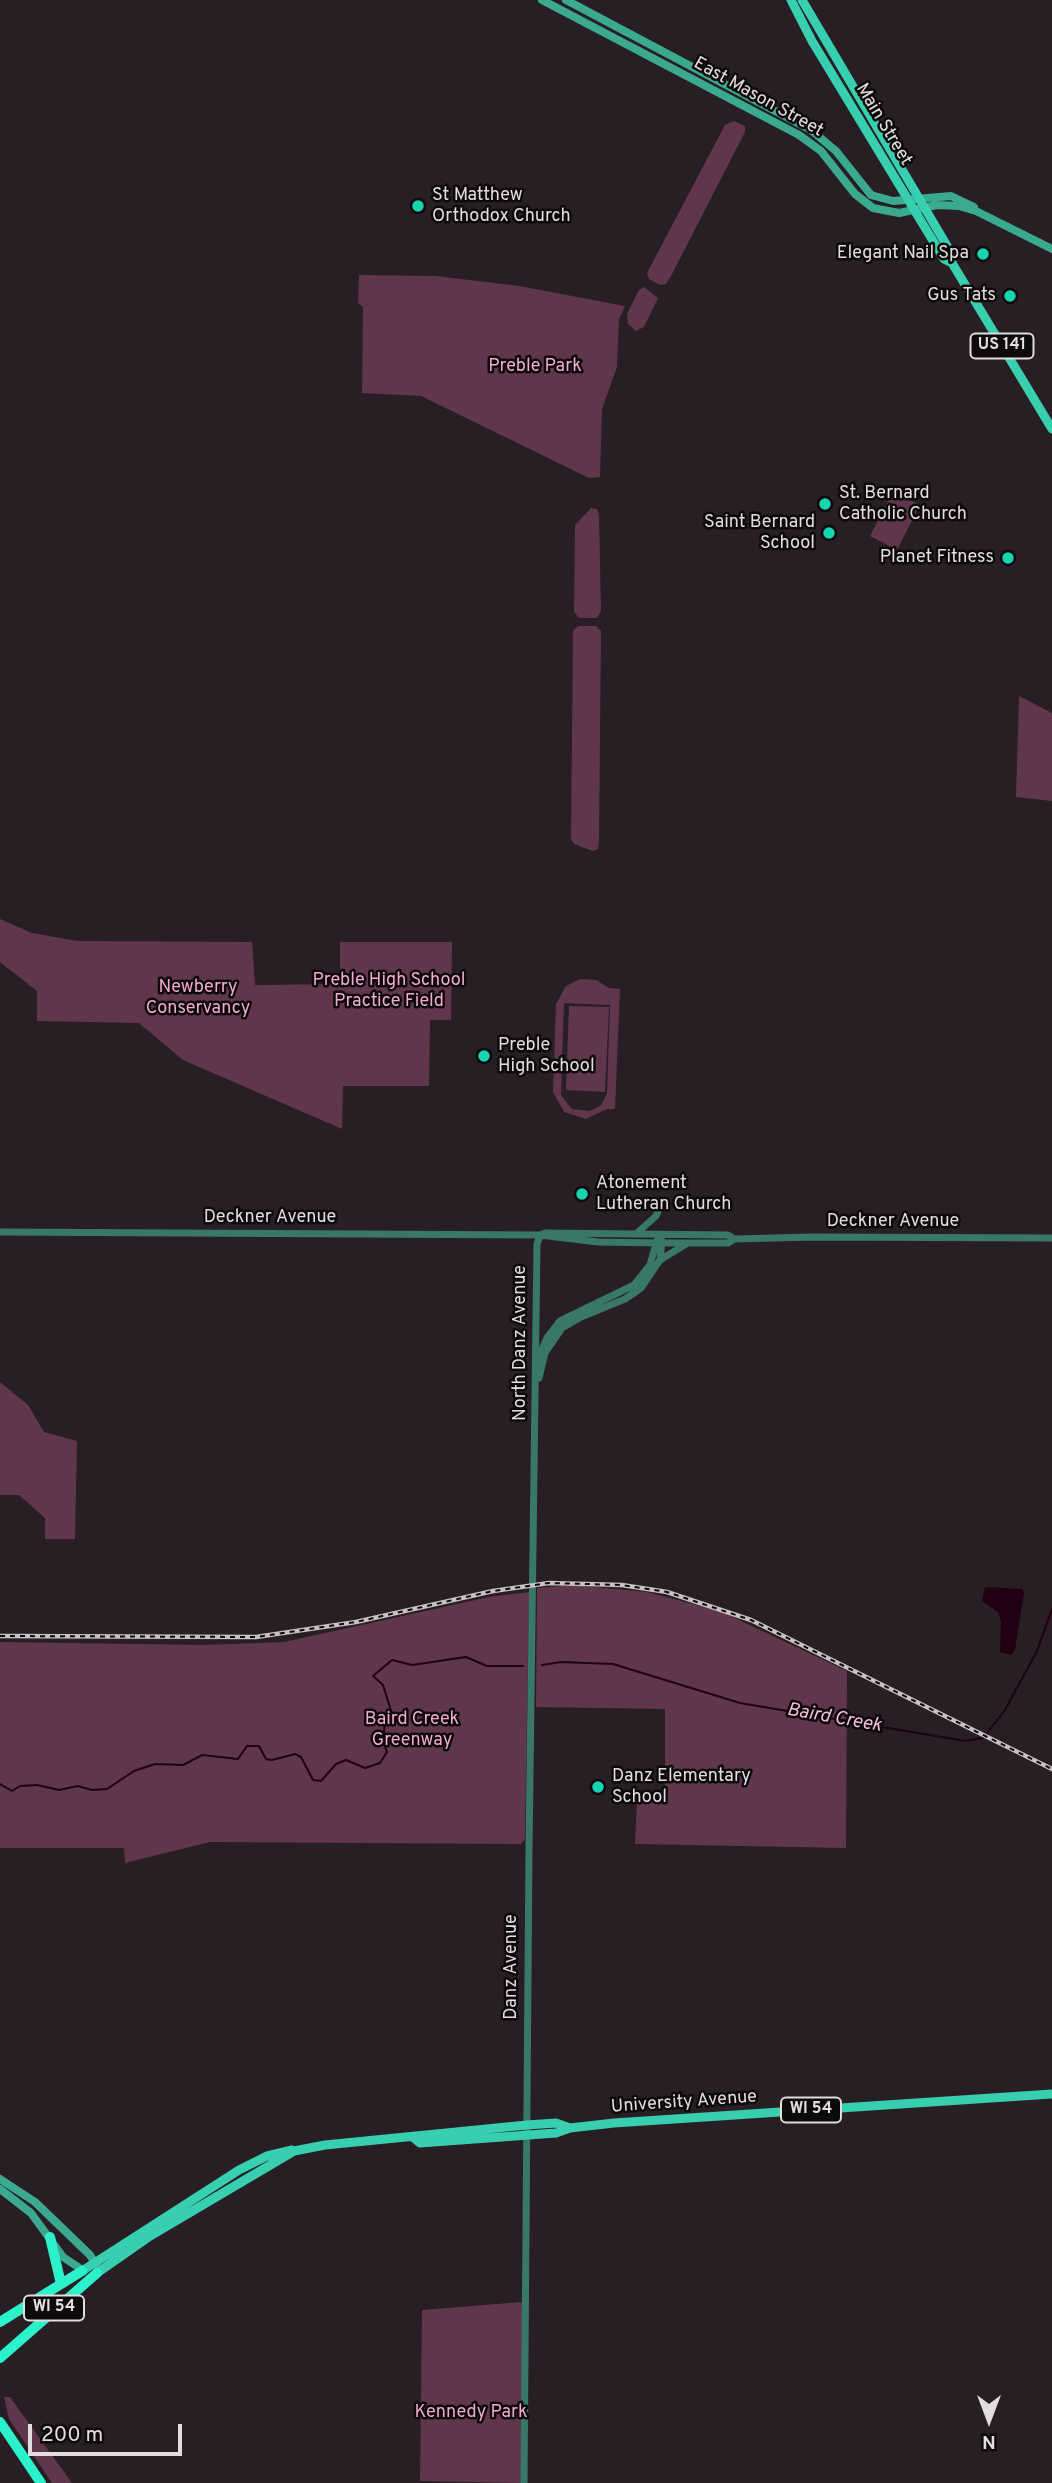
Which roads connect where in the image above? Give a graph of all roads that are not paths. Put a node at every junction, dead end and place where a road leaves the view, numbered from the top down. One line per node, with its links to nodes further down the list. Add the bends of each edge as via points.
1 (542, 0): 6 (main road, East Mason Street, via 799,135 821,151 869,206 893,212)
2 (566, 0): 5 (main road, East Mason Street, via 809,129 836,151 871,195 893,201)
3 (791, 0): 5 (main road, Main Street / US 141, via 812,41)
4 (802, 0): 5 (main road, Main Street / US 141)
5 (914, 198): 6 (main road, Main Street / US 141); 7 (main road, East Mason Street, via 951,196)
6 (920, 209): 7 (main road, East Mason Street, via 952,205); 9 (main road, Main Street / US 141, via 950,251 952,263)
7 (989, 217): 8 (main road, East Mason Street)
8 (1052, 249)
9 (1052, 429)
10 (661, 1205): 12 (street)
11 (0, 1232): 14 (street, Deckner Avenue)
12 (637, 1234): 13 (street, Deckner Avenue); 14 (street, Deckner Avenue)
13 (660, 1234): 16 (street, Deckner Avenue, via 728,1235); 17 (street)
14 (540, 1236): 17 (street, Deckner Avenue); 20 (street, North Danz Avenue)
15 (1052, 1238): 16 (street, Deckner Avenue)
16 (734, 1239): 18 (street, Deckner Avenue)
17 (659, 1243): 18 (street, Deckner Avenue); 19 (street); 20 (street, via 650,1265 634,1285 560,1321 542,1347)
18 (691, 1243): 19 (street)
19 (660, 1260): 21 (street, via 634,1293 562,1328 545,1353)
20 (535, 1368): 21 (street, North Danz Avenue)
21 (537, 1382): 22 (street, North Danz Avenue)
22 (536, 1451): 24 (street, Danz Avenue)
23 (1052, 2094): 24 (main road, University Avenue / WI 54, via 570,2128 556,2133)
24 (527, 2130): 28 (main road, University Avenue / WI 54, via 418,2134 294,2151); 35 (street, Danz Avenue)
25 (0, 2179): 28 (main road, via 31,2199)
26 (0, 2189): 27 (main road, via 25,2207)
27 (50, 2237): 29 (main road, via 65,2259); 30 (highway)
28 (96, 2267): 29 (main road, University Avenue / WI 54); 32 (highway, WI 54)
29 (82, 2271): 30 (highway, WI 54)
30 (61, 2284): 31 (highway, WI 54)
31 (0, 2322)
32 (0, 2358)
33 (0, 2422): 34 (highway)
34 (41, 2483)
35 (524, 2483)

